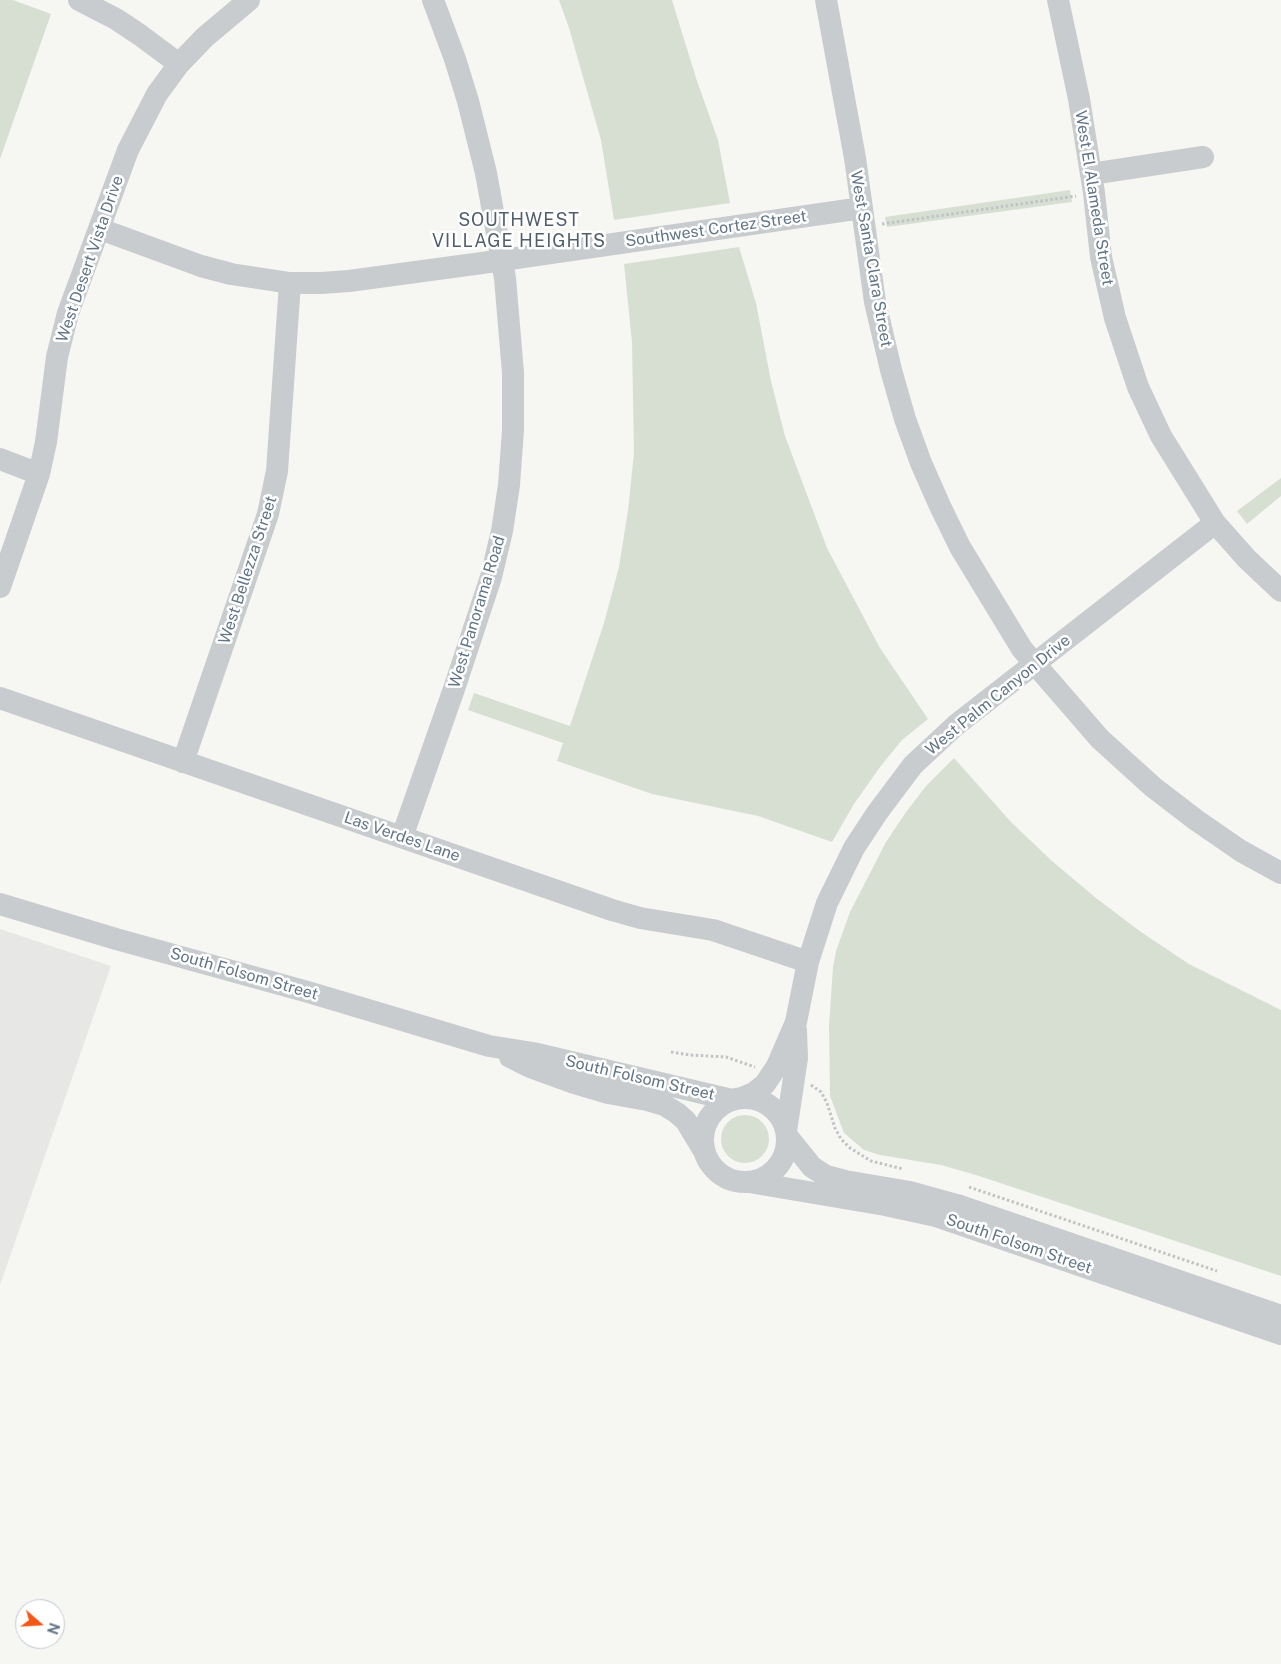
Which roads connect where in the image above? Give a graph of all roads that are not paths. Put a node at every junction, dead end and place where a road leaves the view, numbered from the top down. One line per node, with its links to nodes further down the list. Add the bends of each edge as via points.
1 (79, 0): 6 (street, via 116,19)
2 (249, 0): 6 (street, West Desert Vista Drive)
3 (433, 0): 11 (street, West Panorama Road, via 468,101 486,173)
4 (826, 0): 9 (street, West Santa Clara Street)
5 (1058, 0): 8 (street, West El Alameda Street)
6 (179, 64): 10 (street, West Desert Vista Drive, via 137,130)
7 (1203, 157): 8 (street)
8 (1093, 184): 15 (street, West El Alameda Street, via 1101,257 1115,318 1138,387 1162,436)
9 (863, 217): 11 (street, Southwest Cortez Street); 18 (street, West Santa Clara Street, via 876,302 891,370 921,463 960,547)
10 (100, 229): 12 (street, Southwest Cortez Street, via 201,266); 14 (street, West Desert Vista Drive, via 62,335)
11 (502, 260): 12 (street, Southwest Cortez Street, via 349,281); 21 (street, West Panorama Road, via 513,373 513,430 502,532 491,577)
12 (290, 283): 20 (street, West Bellezza Street, via 277,471 268,514)
13 (0, 460): 14 (street)
14 (39, 474): 16 (street, West Desert Vista Drive)
15 (1215, 523): 17 (street, West El Alameda Street); 18 (street, West Palm Canyon Drive)
16 (0, 587)
17 (1281, 591)
18 (1034, 664): 22 (street, West Santa Clara Street, via 1100,739 1153,787 1241,851); 24 (street, West Palm Canyon Drive, via 956,725 913,766 877,813 854,848 827,903)
19 (0, 698): 20 (street, Las Verdes Lane)
20 (183, 762): 21 (street, Las Verdes Lane)
21 (402, 837): 24 (street, Las Verdes Lane, via 612,910 713,930)
22 (1281, 873)
23 (0, 904): 26 (street, South Folsom Street)
24 (808, 962): 25 (street, West Palm Canyon Drive)
25 (796, 1022): 27 (street, West Palm Canyon Drive, via 765,1084 754,1093); 28 (street, West Palm Canyon Drive, via 798,1058)
26 (489, 1046): 27 (street, South Folsom Street, via 534,1053); 29 (street, South Folsom Street, via 530,1067 574,1083 664,1105 686,1121)
27 (737, 1099): 28 (street, via 754,1099 775,1110); 29 (street, via 711,1115 705,1126)
28 (787, 1134): 30 (street, via 781,1162 773,1172); 31 (street, South Folsom Street, via 812,1168 826,1176 910,1192 957,1205)
29 (705, 1152): 30 (street, via 711,1165 722,1175 735,1181)
30 (749, 1182): 32 (street, South Folsom Street, via 936,1216)
31 (1281, 1316)
32 (1281, 1334)

